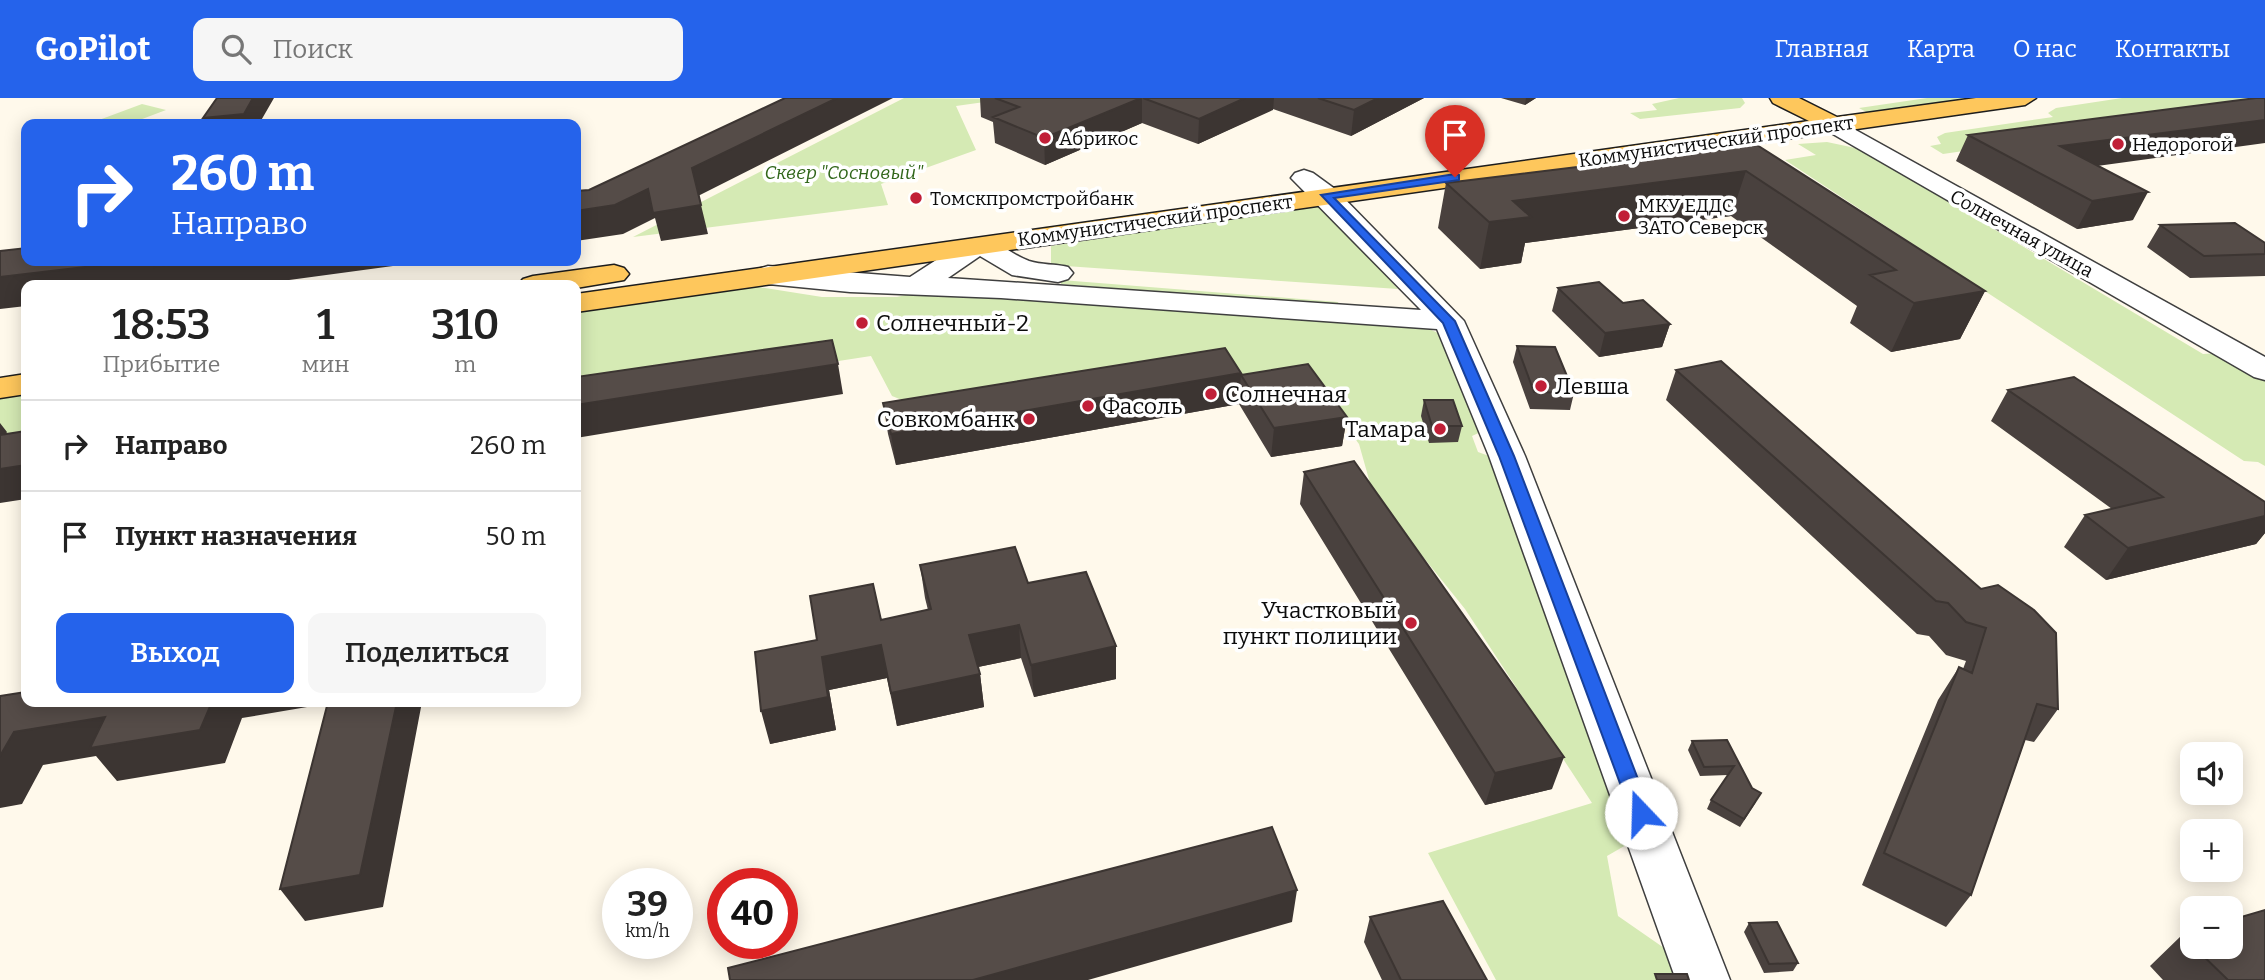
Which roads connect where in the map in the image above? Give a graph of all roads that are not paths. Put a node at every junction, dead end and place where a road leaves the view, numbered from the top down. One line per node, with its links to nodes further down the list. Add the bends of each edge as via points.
1 (1782, 98): 4 (main road, Солнечная улица)
2 (1881, 98): 4 (main road, Коммунистический проспект)
3 (2025, 98): 5 (main road, Коммунистический проспект)
4 (1806, 110): 5 (main road, Солнечная улица); 6 (main road, Коммунистический проспект)
5 (1834, 125): 6 (main road, Коммунистический проспект); 18 (street, Солнечная улица)
6 (1315, 187): 7 (main road, Коммунистический проспект); 8 (main road, Коммунистический проспект); 15 (street)
7 (972, 235): 8 (main road, Коммунистический проспект); 9 (street, via 1022,269); 10 (main road, Коммунистический проспект); 11 (main road, Коммунистический проспект); 12 (street); 13 (street)
8 (1047, 236): 9 (street, via 1033,245 1030,262)
9 (1035, 271): 15 (street)
10 (768, 275): 12 (street); 14 (main road, Коммунистический проспект)
11 (577, 280)
12 (917, 285): 13 (street)
13 (1001, 289): 15 (street)
14 (581, 302)
15 (1439, 312): 21 (street, via 1507,456)
16 (21, 359): 17 (main road)
17 (0, 362)
18 (2264, 370)
19 (21, 385): 20 (main road)
20 (0, 388)
21 (1703, 980)

